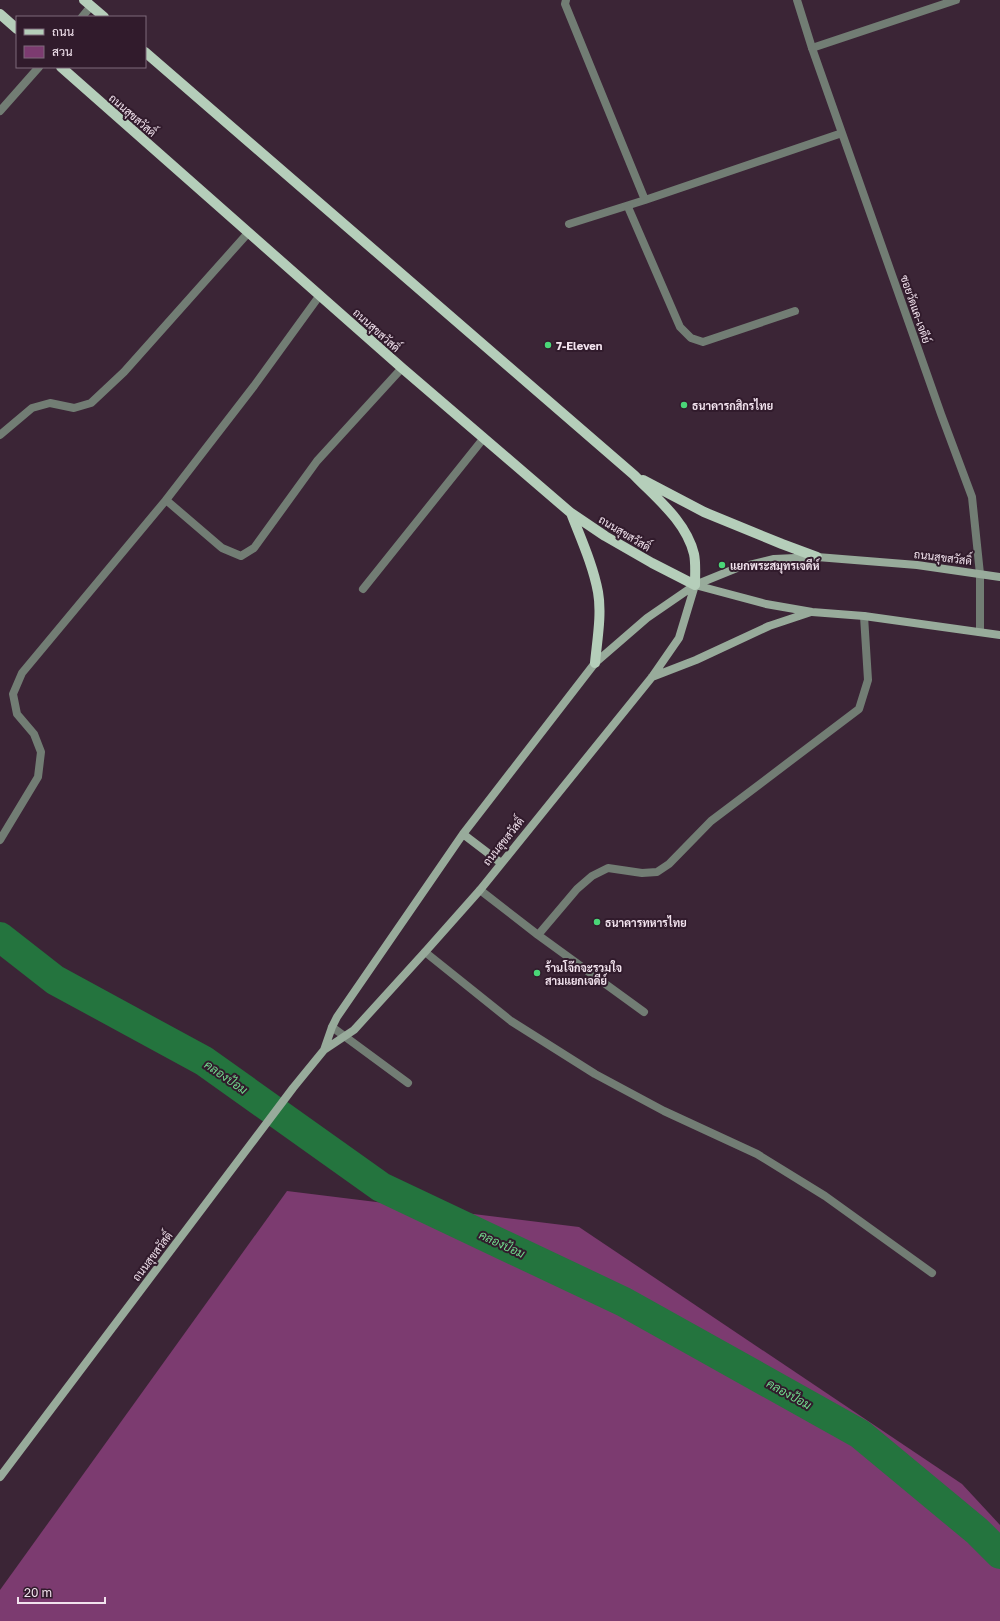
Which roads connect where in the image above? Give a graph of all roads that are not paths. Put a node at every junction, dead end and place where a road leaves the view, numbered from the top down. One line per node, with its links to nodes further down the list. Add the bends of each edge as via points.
1 (566, 0): 15 (street, via 565,4)
2 (798, 0): 9 (street, ซอยวัดแค-เจดีย์)
3 (956, 0): 9 (street)
4 (88, 3): 6 (street); 7 (main road)
5 (0, 14): 8 (main road)
6 (82, 16)
7 (103, 16)
8 (16, 28)
9 (812, 48): 14 (street, ซอยวัดแค-เจดีย์)
10 (146, 53): 24 (main road, ถนนสุขสวัสดิ์)
11 (37, 68): 13 (street)
12 (62, 68): 18 (main road, ถนนสุขสวัสดิ์)
13 (0, 111)
14 (842, 133): 15 (street); 28 (street, ซอยวัดแค-เจดีย์, via 972,497)
15 (645, 200): 16 (street)
16 (628, 207): 17 (street); 20 (street, via 680,327 691,338 703,342)
17 (569, 224)
18 (248, 233): 19 (main road, ถนนสุขสวัสดิ์); 22 (street, via 124,372 91,403 74,408 50,403 32,408)
19 (320, 295): 21 (main road, ถนนสุขสวัสดิ์); 25 (street)
20 (795, 311)
21 (402, 368): 23 (main road, ถนนสุขสวัสดิ์); 25 (street, via 317,461 254,548 241,556 222,548)
22 (0, 435)
23 (483, 439): 26 (main road, ถนนสุขสวัสดิ์); 31 (street)
24 (634, 476): 27 (main road, via 704,512); 30 (main road, ถนนสุขสวัสดิ์, via 676,519 687,536 694,554)
25 (166, 500): 39 (street, via 22,673 13,694 17,714 34,734 41,752 38,777)
26 (571, 513): 30 (main road, ถนนสุขสวัสดิ์, via 605,536); 36 (main road, via 589,556 598,593)
27 (817, 557): 28 (main road, ถนนสุขสวัสดิ์, via 917,565); 30 (main road, ถนนสุขสวัสดิ์, via 774,559 737,568)
28 (980, 574): 29 (main road, ถนนสุขสวัสดิ์); 34 (street, ซอยวัดแค-เจดีย์)
29 (1000, 577)
30 (695, 585): 32 (main road, ถนนสุขสวัสดิ์, via 766,604); 36 (main road, ถนนสุขสวัสดิ์, via 647,618); 37 (main road, ถนนสุขสวัสดิ์, via 679,638)
31 (363, 589)
32 (812, 612): 33 (main road, ถนนสุขสวัสดิ์); 37 (main road, via 769,626)
33 (864, 616): 34 (main road, ถนนสุขสวัสดิ์); 42 (street, via 868,680 859,709 711,821 669,864 656,872 642,873 608,868 592,876 577,889)
34 (980, 632): 35 (main road, ถนนสุขสวัสดิ์)
35 (1000, 635)
36 (595, 663): 38 (main road, ถนนสุขสวัสดิ์)
37 (652, 677): 40 (main road, ถนนสุขสวัสดิ์)
38 (463, 834): 40 (main road); 45 (main road, ถนนสุขสวัสดิ์)
39 (0, 840)
40 (501, 863): 41 (main road, ถนนสุขสวัสดิ์)
41 (480, 890): 42 (street); 43 (main road, ถนนสุขสวัสดิ์)
42 (538, 935): 44 (street)
43 (425, 952): 46 (main road, ถนนสุขสวัสดิ์); 49 (street, via 512,1021 595,1074 664,1111 757,1154 825,1196)
44 (644, 1012)
45 (332, 1027): 46 (street); 47 (main road, ถนนสุขสวัสดิ์)
46 (345, 1037): 47 (main road, ถนนสุขสวัสดิ์); 48 (street)
47 (324, 1050): 50 (main road, ถนนสุขสวัสดิ์)
48 (408, 1083)
49 (932, 1273)
50 (0, 1477)

